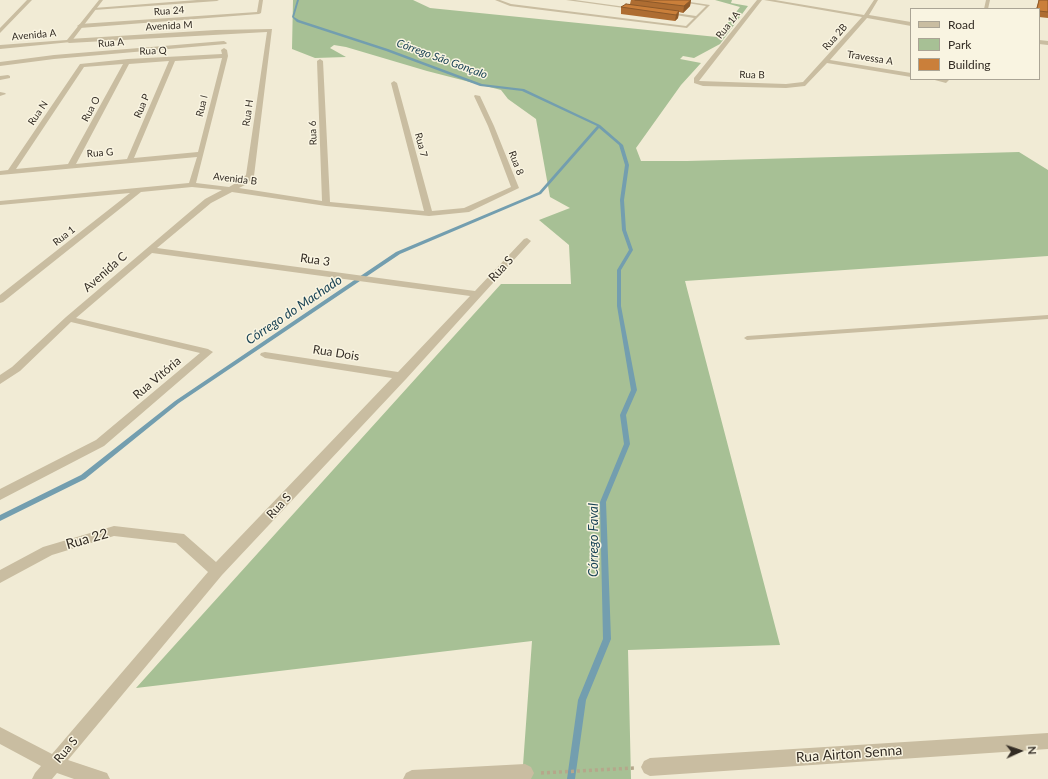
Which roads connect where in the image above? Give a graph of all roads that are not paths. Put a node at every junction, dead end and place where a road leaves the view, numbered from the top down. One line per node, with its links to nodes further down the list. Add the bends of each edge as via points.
1 (30, 0): 20 (street)
2 (101, 0): 12 (street)
3 (261, 0): 11 (street, Rua 24, via 259,13)
4 (497, 0): 15 (lane, via 510,5 687,27)
5 (568, 0): 13 (lane)
6 (670, 0): 15 (lane, via 708,5)
7 (760, 0): 37 (street, Rua 1A, via 696,79)
8 (766, 0): 10 (street)
9 (876, 0): 16 (street, Rua 2B)
10 (777, 1): 16 (street)
11 (217, 7): 12 (street); 18 (street, Rua 24); 22 (street)
12 (94, 9): 18 (street)
13 (636, 9)
14 (666, 13): 15 (lane)
15 (697, 17)
16 (865, 17): 17 (street); 30 (street, Rua 2B)
17 (910, 24)
18 (80, 26): 23 (street)
19 (270, 30): 21 (street, Avenida M); 46 (street, Rua H, via 250,176)
20 (0, 31)
21 (227, 31): 22 (street, Avenida M); 24 (street, Rua I)
22 (216, 32): 23 (street, Avenida M)
23 (69, 40): 25 (street, Avenida A)
24 (224, 43): 26 (street, Rua I); 31 (street, Rua A)
25 (0, 47)
26 (225, 56): 27 (street, Rua Q); 40 (street, Rua I)
27 (173, 60): 28 (street, Rua Q); 41 (street, Rua P)
28 (128, 61): 32 (street, Rua Q); 42 (street, Rua O)
29 (320, 61): 50 (street, Rua 6)
30 (827, 61): 33 (street, Travessa A); 38 (street, Rua 2B)
31 (0, 64)
32 (82, 65): 43 (street, Rua N)
33 (910, 75)
34 (8, 77): 35 (street)
35 (0, 78)
36 (394, 83): 53 (street, Rua 7)
37 (698, 83): 38 (street, Rua B, via 786,86)
38 (805, 84)
39 (477, 96): 52 (street, Rua 8, via 515,188)
40 (201, 154): 41 (street, Rua G); 45 (street, Rua I)
41 (130, 160): 42 (street, Rua G)
42 (71, 166): 43 (street, Rua G)
43 (10, 172): 44 (street, Rua G)
44 (0, 173)
45 (192, 185): 46 (street, Avenida B); 47 (street, Avenida B)
46 (230, 189): 50 (street, Avenida B); 55 (street, Avenida C, via 208,201)
47 (140, 190): 48 (street, Avenida B); 57 (street, Rua 1)
48 (10, 202): 49 (street, Avenida B); 51 (street)
49 (0, 203)
50 (326, 204): 53 (street, Avenida B)
51 (0, 208)
52 (466, 210): 53 (street, Avenida B)
53 (429, 214)
54 (528, 241): 56 (street, Rua S)
55 (150, 250): 56 (street, Rua 3); 59 (street, Avenida C)
56 (477, 294): 62 (street, Rua S)
57 (0, 300)
58 (1048, 317): 60 (lane)
59 (69, 319): 63 (street, Avenida C, via 16,369); 64 (street, Rua Vitória, via 208,352 100,443)
60 (747, 338)
61 (265, 355): 62 (street, Rua Dois)
62 (402, 376): 65 (street, Rua S)
63 (0, 380)
64 (0, 495)
65 (217, 571): 66 (street, Rua 22, via 180,538 114,531 48,551); 69 (street, Rua S)
66 (0, 577)
67 (0, 734): 69 (street)
68 (1048, 741): 70 (street, Rua Airton Senna)
69 (54, 764): 72 (street, Rua S); 73 (street)
70 (650, 767)
71 (525, 773): 74 (street)
72 (41, 779)
73 (101, 779)
74 (412, 779)

